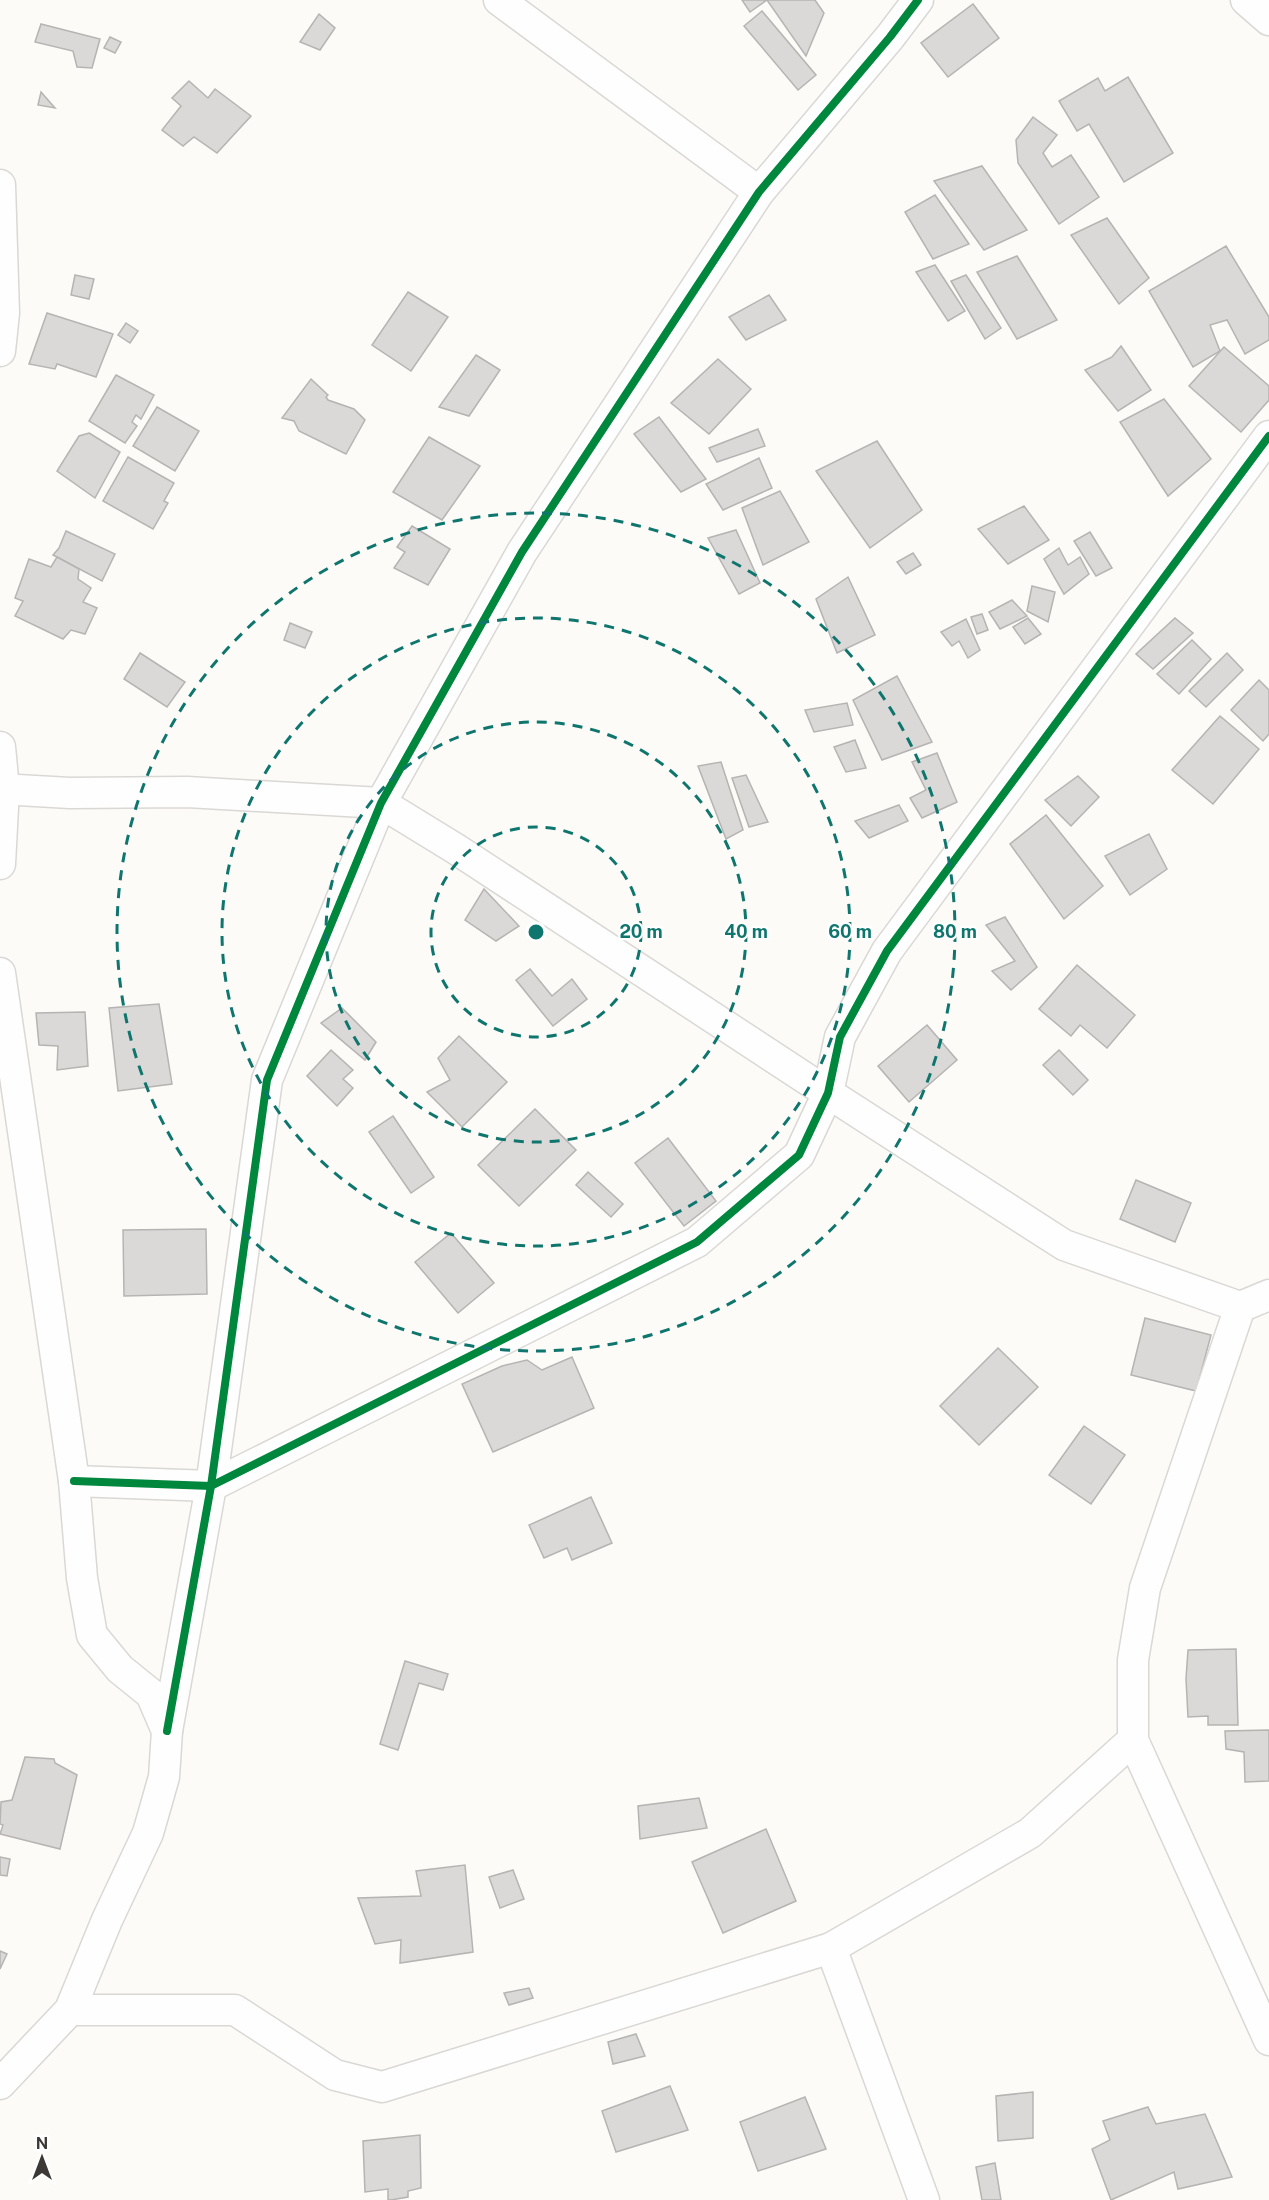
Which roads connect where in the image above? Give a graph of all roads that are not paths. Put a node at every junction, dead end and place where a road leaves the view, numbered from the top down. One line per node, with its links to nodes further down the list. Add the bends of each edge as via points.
1 (499, 0): 6 (street)
2 (918, 0): 6 (street)
3 (1246, 0): 4 (street)
4 (1269, 20)
5 (0, 185): 7 (street, via 4,313)
6 (759, 192): 11 (street, via 522,552)
7 (0, 351)
8 (1269, 436): 14 (street, via 887,951 840,1037)
9 (0, 747): 10 (street)
10 (2, 789): 11 (street, via 187,792); 12 (street)
11 (381, 802): 14 (street); 18 (street, via 267,1080)
12 (0, 864)
13 (0, 973): 17 (street)
14 (828, 1093): 16 (street, via 1064,1245); 18 (street, via 800,1155 697,1242)
15 (1269, 1295): 16 (street)
16 (1240, 1307): 20 (street, via 1145,1588 1133,1660)
17 (74, 1481): 18 (street); 19 (street, via 82,1578 92,1635 120,1669 151,1694)
18 (211, 1486): 19 (street)
19 (167, 1731): 22 (street, via 164,1777 148,1833)
20 (1133, 1740): 21 (street, via 1030,1833); 23 (street)
21 (831, 1948): 22 (street, via 382,2087 335,2075 235,2010); 25 (street)
22 (70, 2010): 24 (street)
23 (1269, 2040)
24 (0, 2084)
25 (924, 2200)

